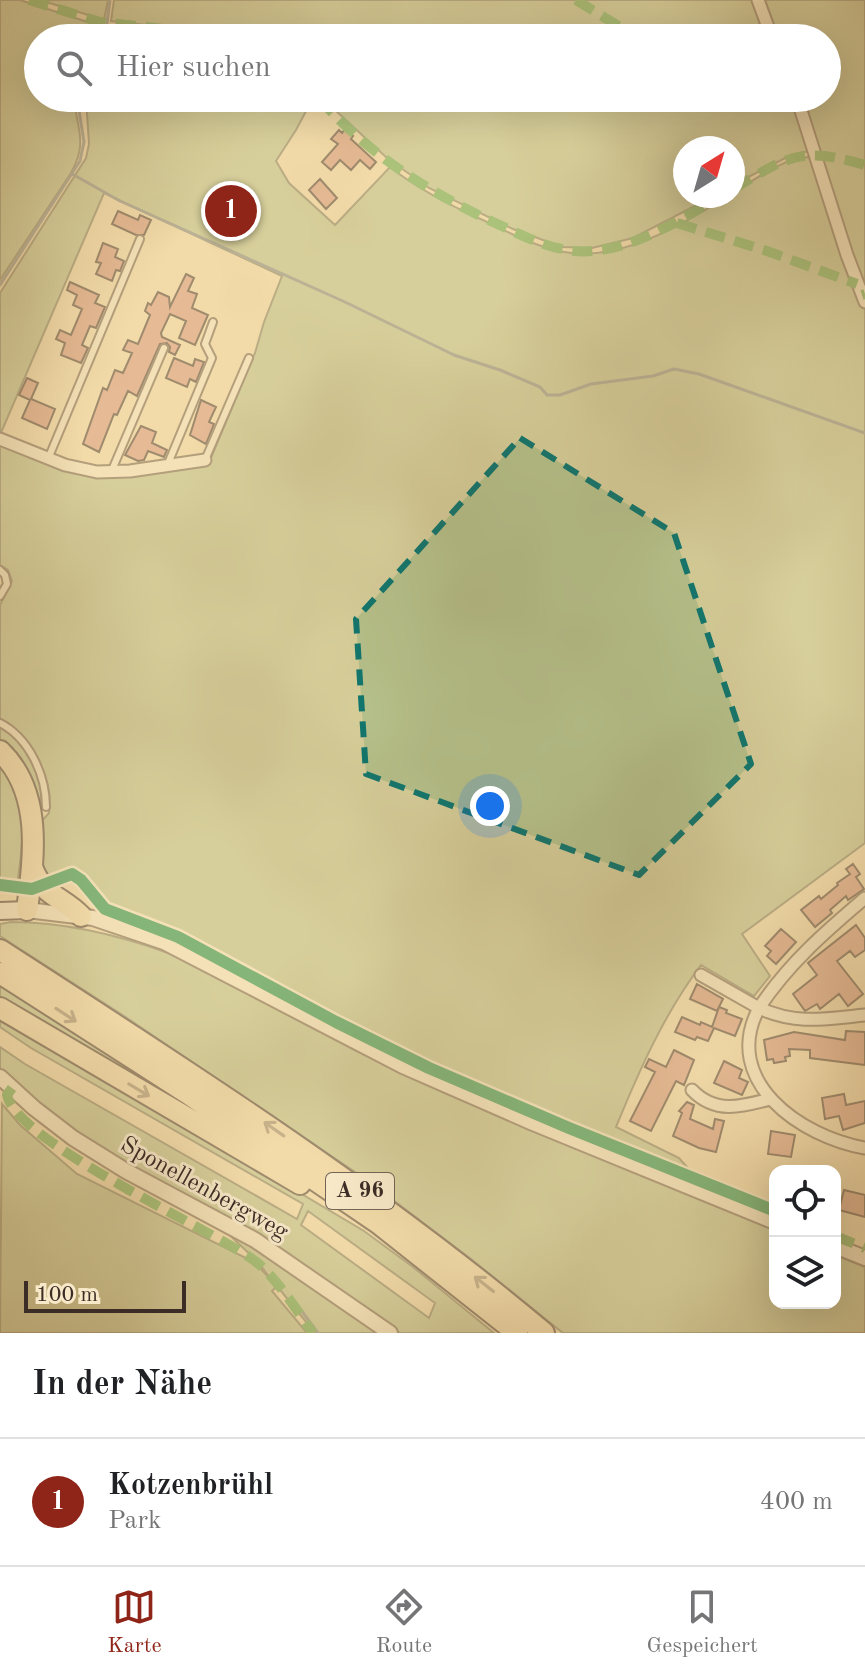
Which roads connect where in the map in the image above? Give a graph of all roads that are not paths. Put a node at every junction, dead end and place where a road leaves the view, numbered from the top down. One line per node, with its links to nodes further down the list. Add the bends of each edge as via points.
1 (758, 0): 2 (street)
2 (767, 24)
3 (801, 112): 5 (street)
4 (140, 239): 10 (lane)
5 (865, 302)
6 (213, 322): 12 (lane, via 205,344 212,358)
7 (164, 348): 13 (lane)
8 (249, 358): 11 (lane)
9 (0, 439): 10 (street)
10 (48, 459): 13 (street)
11 (205, 460): 12 (street)
12 (167, 466): 13 (street)
13 (111, 473)
14 (0, 570): 15 (lane, via 7,584)
15 (0, 596)
16 (0, 723): 18 (lane, via 11,728 30,753 46,791)
17 (0, 751): 19 (highway, via 28,796)
18 (46, 807)
19 (31, 863): 21 (highway); 23 (highway, via 41,886)
20 (865, 898): 28 (street, via 803,952)
21 (27, 910): 22 (main road); 23 (street)
22 (0, 911)
23 (81, 916): 34 (street, via 164,942 403,1066)
24 (0, 950): 40 (highway, A 96, one-way to 24, via 272,1128)
25 (0, 973): 35 (highway, A 96, one-way to 35)
26 (701, 975): 28 (street)
27 (0, 1008): 35 (highway, A 96, one-way to 35, via 287,1177)
28 (759, 1008): 29 (street, via 804,1021); 32 (street, via 750,1026 749,1054)
29 (865, 1015)
30 (0, 1077): 38 (street, Sponellenbergweg, via 83,1145 255,1240)
31 (692, 1090): 32 (street, via 724,1108)
32 (770, 1099): 33 (street, via 824,1136)
33 (865, 1148)
34 (769, 1219)
35 (378, 1223): 39 (highway, A 96)
36 (841, 1248): 37 (street)
37 (865, 1258)
38 (390, 1333)
39 (517, 1333)
40 (544, 1333)

